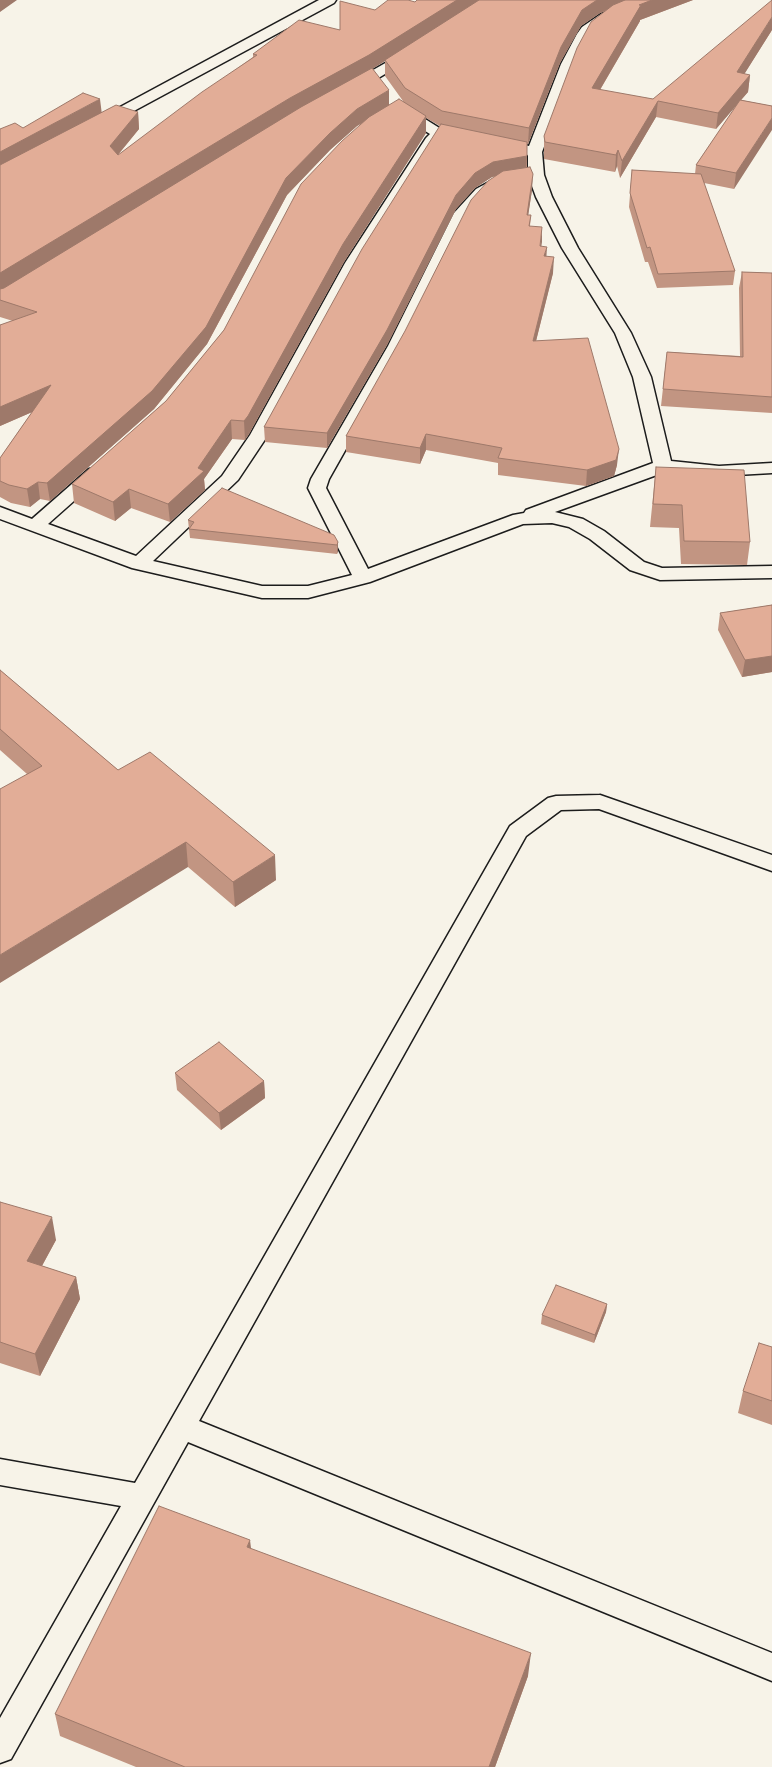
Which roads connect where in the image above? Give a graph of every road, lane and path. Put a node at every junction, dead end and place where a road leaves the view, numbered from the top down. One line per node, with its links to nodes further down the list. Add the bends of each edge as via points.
1 (329, 0): 6 (street)
2 (644, 0): 8 (street, via 606,17 587,30 568,64)
3 (421, 46): 4 (street)
4 (387, 96): 5 (street); 7 (street)
5 (335, 97)
6 (90, 128)
7 (436, 132): 8 (street); 16 (street, via 353,263 260,435 229,480)
8 (535, 152): 9 (street)
9 (521, 178): 11 (street, via 570,248 623,333 642,377); 18 (street, via 498,182 481,192 462,213 396,346 320,479 317,488)
10 (109, 460): 15 (street)
11 (663, 466): 12 (street, via 719,471); 14 (street)
12 (772, 468)
13 (0, 513): 15 (street)
14 (520, 519): 17 (street, via 552,517 576,523 597,535 637,566 660,574); 18 (street)
15 (35, 526): 16 (street)
16 (139, 564): 18 (street, via 262,592 308,592)
17 (772, 572)
18 (363, 578)
19 (772, 863): 20 (street, via 600,802 556,802 518,831)
20 (182, 1427): 22 (street); 23 (street)
21 (0, 1472): 22 (street)
22 (142, 1497): 24 (street)
23 (772, 1667)
24 (0, 1748)

